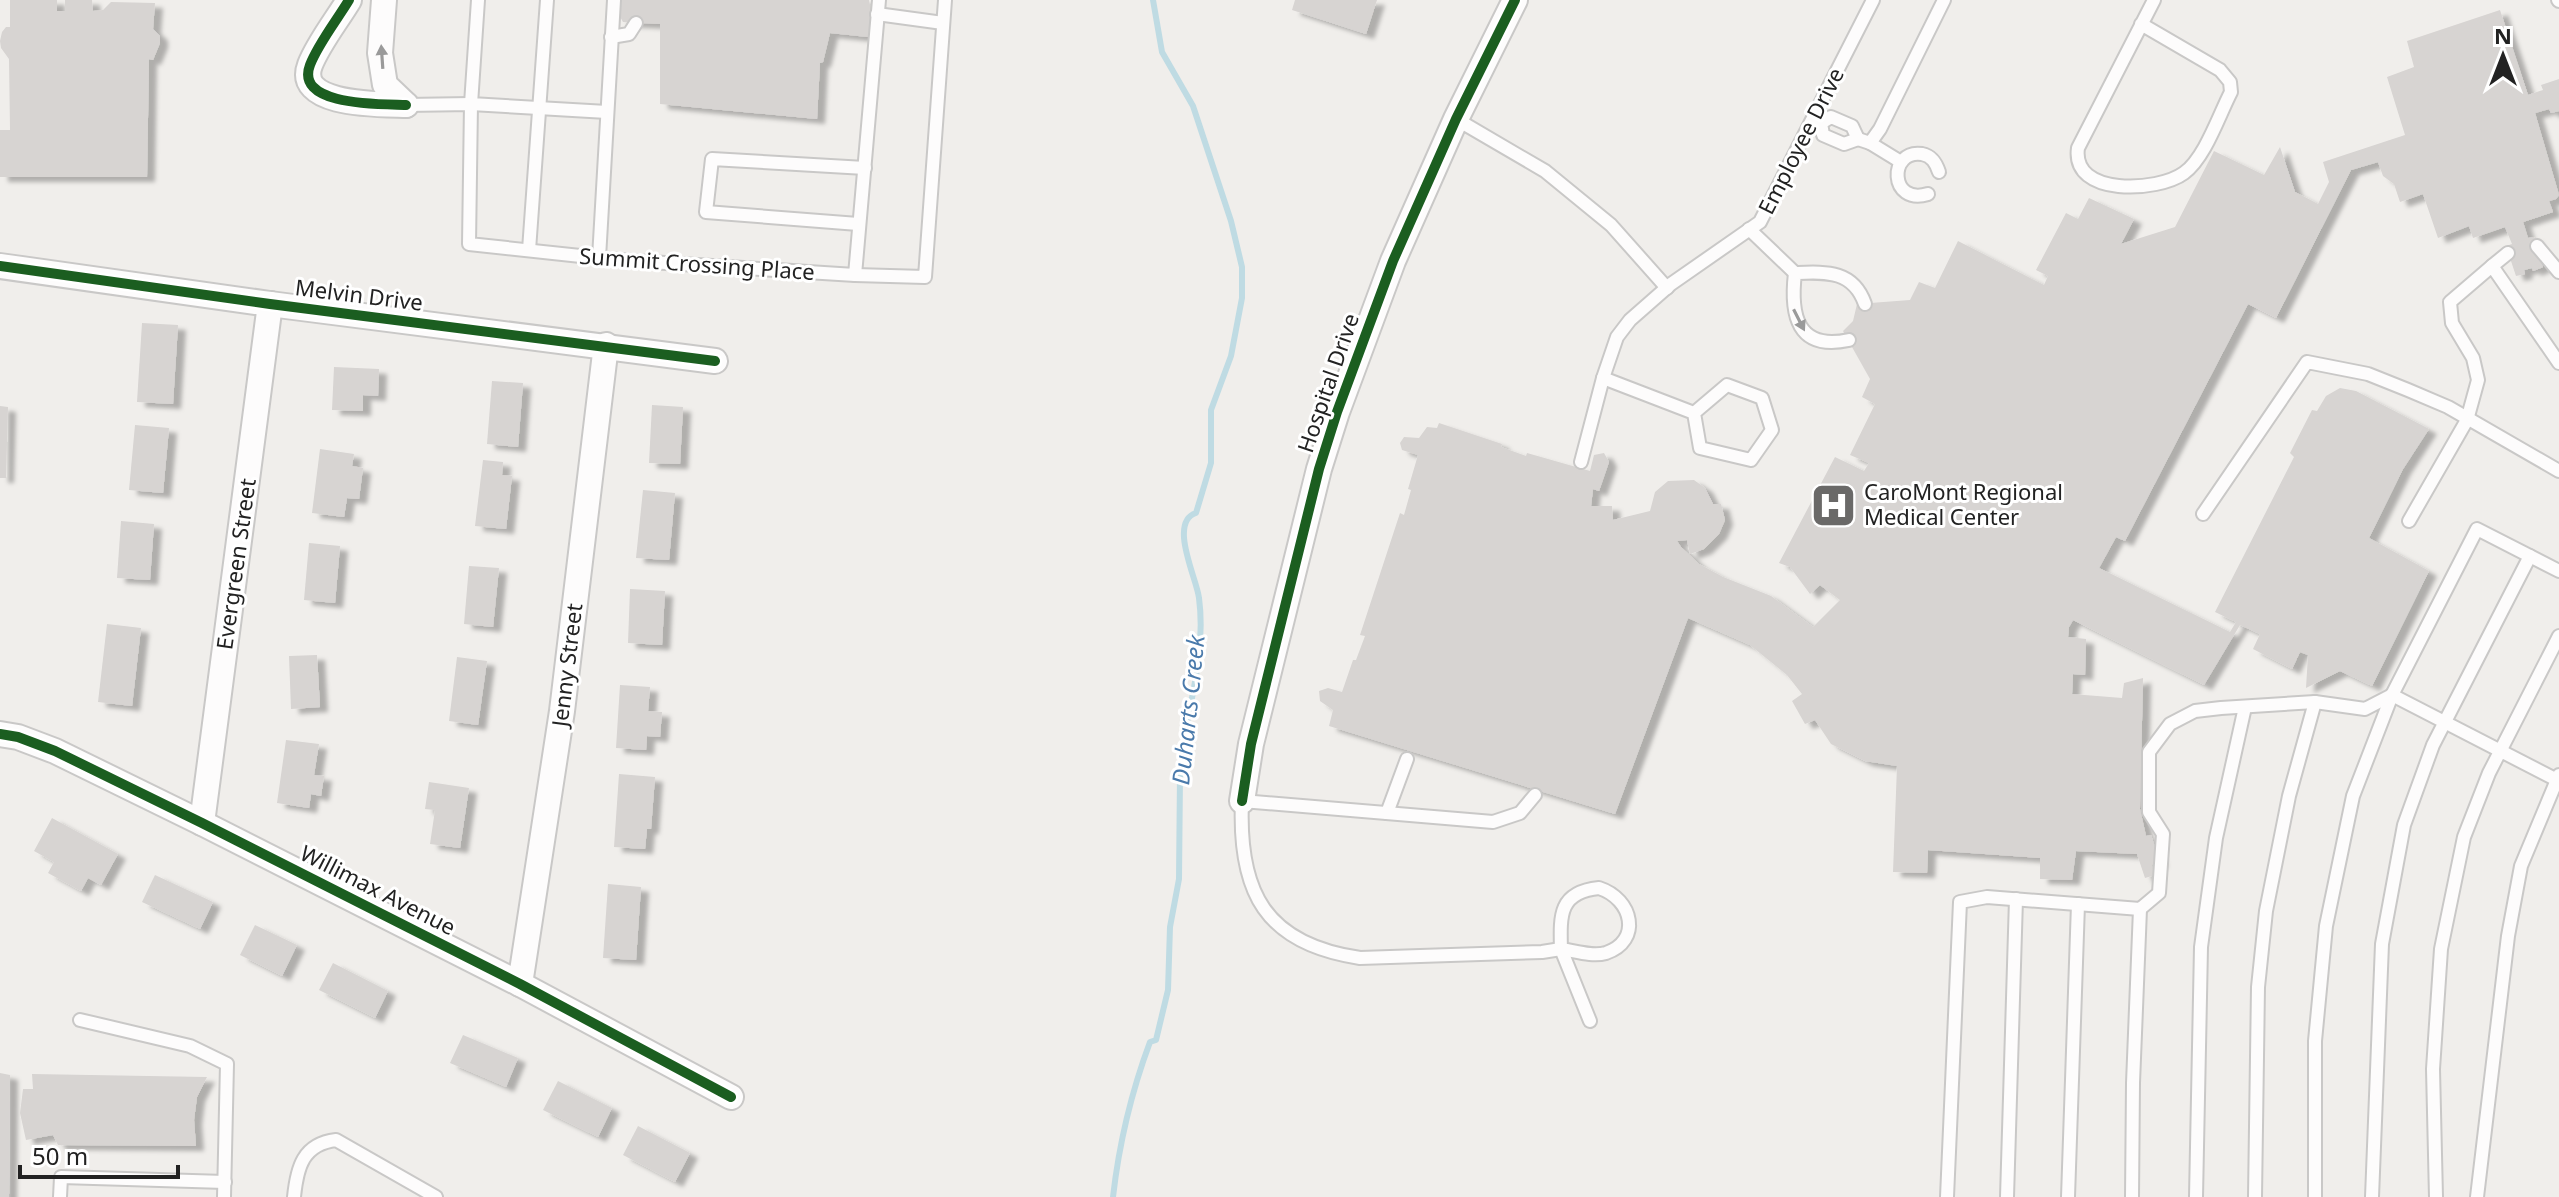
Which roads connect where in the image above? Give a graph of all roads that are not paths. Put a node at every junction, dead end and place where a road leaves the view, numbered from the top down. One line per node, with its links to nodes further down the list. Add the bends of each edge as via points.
1 (349, 0): 18 (street, via 309,67 310,80 329,98)
2 (384, 0): 18 (street, one-way to 2, via 385,85 380,53)
3 (478, 0): 17 (lane)
4 (547, 0): 19 (lane)
5 (614, 0): 16 (lane)
6 (879, 0): 12 (lane)
7 (945, 0): 14 (lane)
8 (1515, 0): 21 (street, Hospital Drive)
9 (1873, 0): 22 (lane, Employee Drive)
10 (1944, 0): 23 (lane, via 1880,129)
11 (2154, 0): 15 (lane)
12 (877, 14): 14 (lane); 25 (lane)
13 (636, 23): 16 (lane, via 629,34)
14 (943, 23): 38 (lane, Summit Crossing Place, via 925,277)
15 (2141, 24): 15 (lane, via 2220,70 2231,92 2196,162 2182,175 2131,189 2115,188 2086,174 2076,159)
16 (611, 37): 20 (lane)
17 (471, 104): 18 (lane); 19 (lane); 31 (lane, Summit Crossing Place, via 469,244)
18 (406, 105)
19 (541, 107): 20 (lane); 31 (lane)
20 (607, 112): 33 (lane)
21 (1456, 119): 39 (lane, via 1545,171 1611,225); 65 (street, Hospital Drive, via 1393,261 1319,469 1251,744)
22 (1817, 121): 23 (lane, via 1831,117 1852,126); 23 (lane, via 1823,135 1844,144); 29 (lane, Employee Drive, via 1760,222)
23 (1864, 141): 24 (lane)
24 (1901, 162): 26 (lane, via 1913,154 1926,155); 27 (lane, via 1897,175 1902,188 1914,195)
25 (865, 168): 28 (lane); 28 (lane, via 712,159 706,212)
26 (1939, 172)
27 (1928, 194)
28 (858, 224): 38 (lane)
29 (1749, 229): 37 (lane); 39 (lane, Employee Drive)
30 (2537, 246): 36 (lane)
31 (529, 250): 33 (lane, Summit Crossing Place)
32 (2508, 253): 35 (lane)
33 (599, 258): 38 (lane, Summit Crossing Place)
34 (0, 266): 40 (street, Melvin Drive)
35 (2492, 266): 45 (lane); 48 (lane, via 2450,302 2452,323 2473,358 2478,380)
36 (2559, 272)
37 (1795, 273): 41 (lane, via 1839,275 1852,281); 42 (lane, one-way to 42, via 1796,321 1807,334 1831,344)
38 (855, 275)
39 (1667, 288): 46 (lane, Employee Drive, via 1617,337)
40 (270, 304): 43 (street, Melvin Drive); 67 (street, Evergreen Street)
41 (1865, 304)
42 (1849, 340)
43 (606, 345): 44 (street, Melvin Drive); 72 (street, Jenny Street, via 562,711)
44 (715, 361)
45 (2559, 363)
46 (1603, 378): 47 (lane); 49 (lane)
47 (1694, 413): 47 (lane, via 1727,385 1762,398 1772,430 1751,460 1700,448)
48 (2467, 420): 50 (lane); 51 (lane, via 2368,374 2307,362); 52 (lane)
49 (1581, 462)
50 (2559, 471)
51 (2203, 514)
52 (2409, 521)
53 (2530, 556): 54 (lane); 56 (lane, via 2477,529); 59 (lane)
54 (2559, 571)
55 (2559, 636): 61 (lane)
56 (2392, 695): 57 (lane, via 2365,709); 59 (lane); 87 (lane, via 2353,796 2326,926 2315,1041)
57 (2315, 702): 58 (lane); 86 (lane, via 2266,911 2258,987)
58 (2245, 707): 70 (lane, via 2195,711 2170,724 2149,752 2149,812 2163,834 2159,893); 85 (lane, via 2216,838 2201,947)
59 (2445, 722): 61 (lane); 88 (lane, via 2404,825 2382,944)
60 (0, 734): 67 (street, Willimax Avenue, via 55,751)
61 (2500, 750): 63 (lane); 89 (lane, via 2464,837 2441,949 2433,1069)
62 (1407, 759): 66 (lane)
63 (2558, 779): 90 (lane, via 2521,866)
64 (1535, 795): 66 (lane, via 1520,813 1493,822)
65 (1242, 801): 66 (lane); 71 (lane, via 1241,843 1255,892 1288,935 1309,946 1360,958)
66 (1387, 813)
67 (202, 823): 72 (street, Willimax Avenue)
68 (2016, 899): 69 (lane); 81 (lane, via 1960,902); 82 (lane)
69 (2078, 904): 70 (lane); 83 (lane)
70 (2140, 909): 84 (lane)
71 (1561, 949): 71 (lane, via 1562,911 1577,892 1599,888 1623,902 1628,929 1609,952); 74 (lane)
72 (520, 984): 75 (street, Willimax Avenue)
73 (80, 1020): 76 (lane, via 190,1046 227,1064)
74 (1590, 1021)
75 (731, 1097)
76 (225, 1182): 77 (lane, via 61,1177); 78 (lane)
77 (60, 1197)
78 (224, 1197)
79 (294, 1197): 80 (lane, via 305,1155 319,1142 336,1140)
80 (436, 1197)
81 (1947, 1197)
82 (2007, 1197)
83 (2068, 1197)
84 (2132, 1197)
85 (2196, 1197)
86 (2255, 1197)
87 (2315, 1197)
88 (2372, 1197)
89 (2436, 1197)
90 (2477, 1197)

